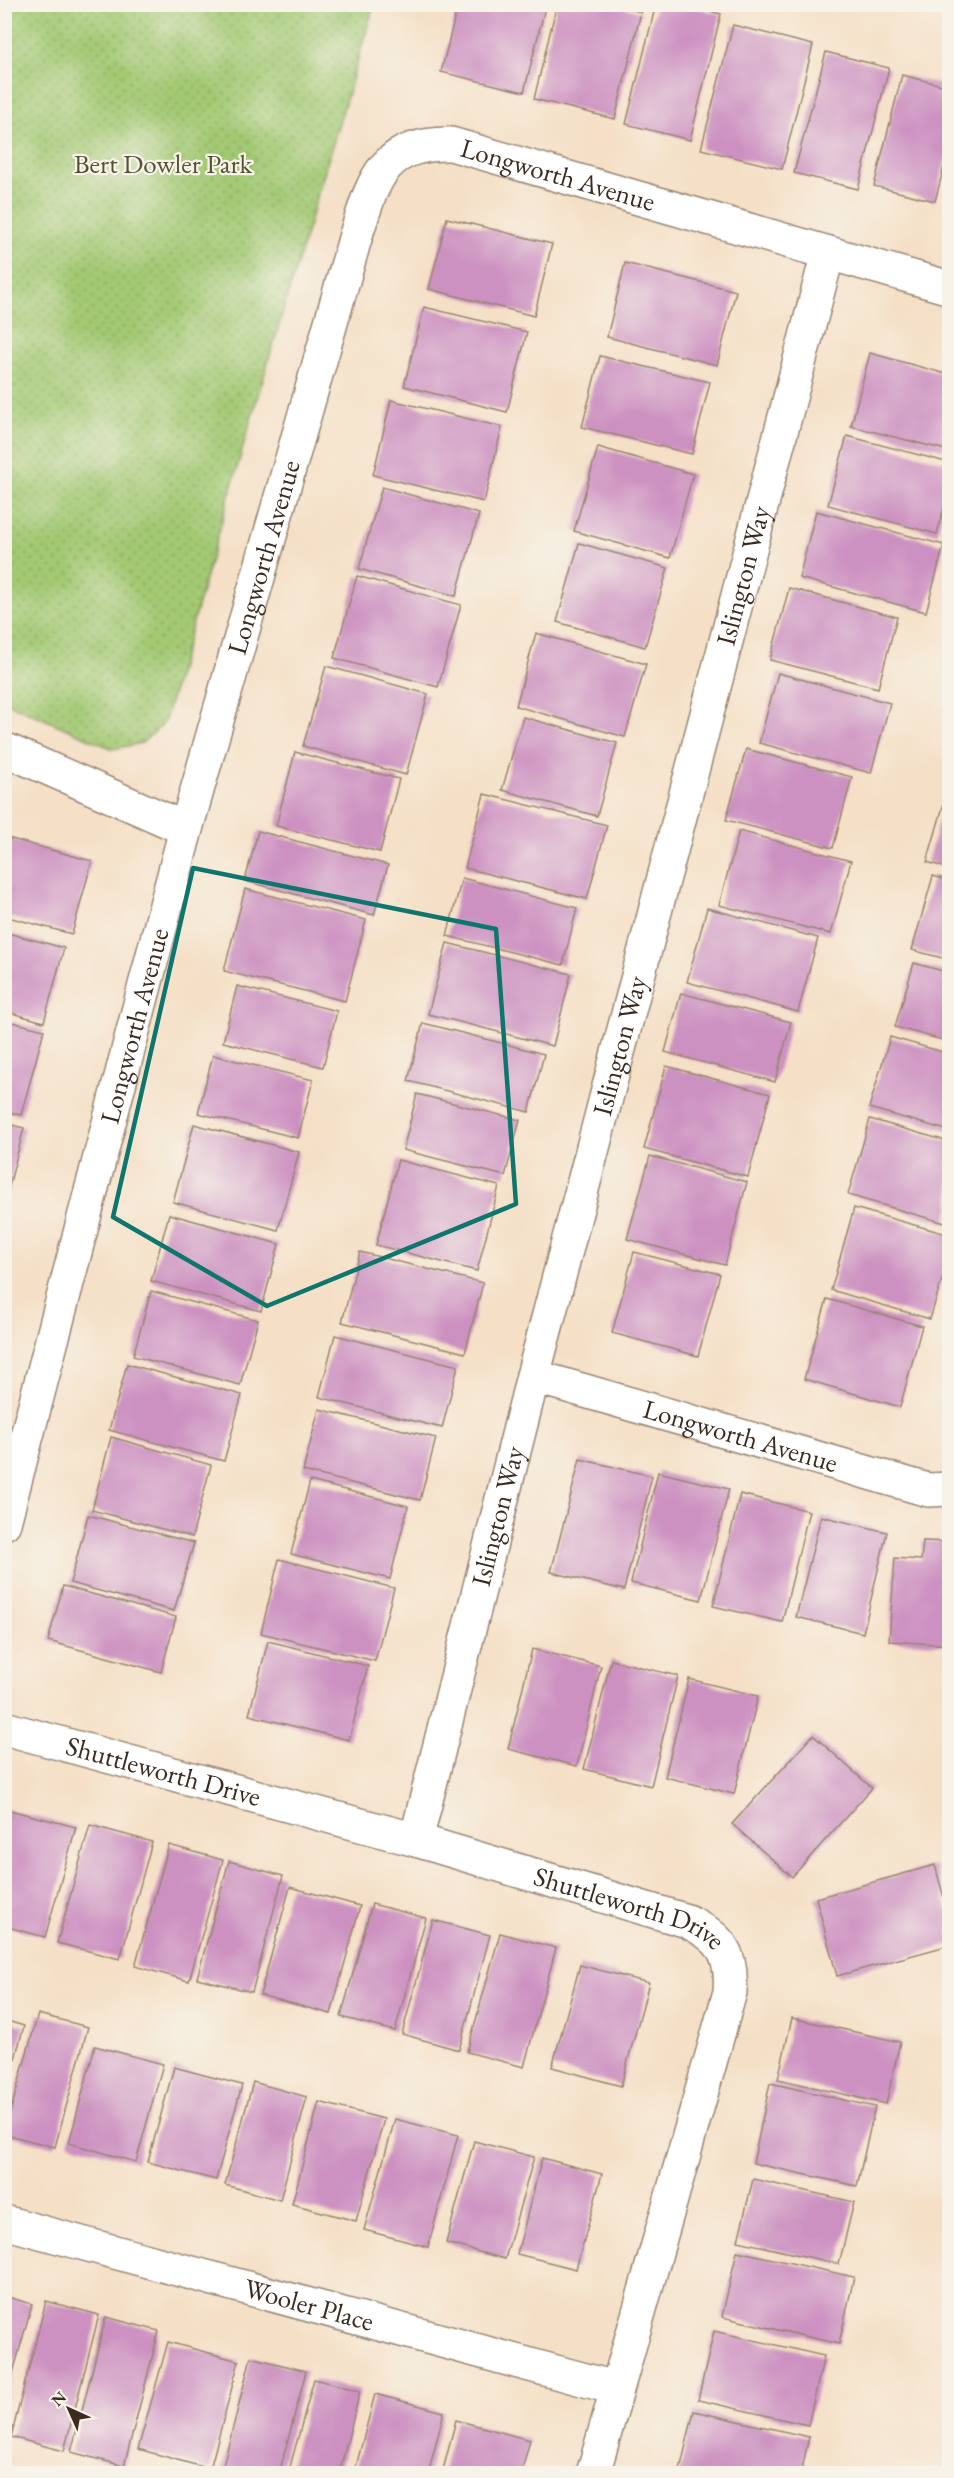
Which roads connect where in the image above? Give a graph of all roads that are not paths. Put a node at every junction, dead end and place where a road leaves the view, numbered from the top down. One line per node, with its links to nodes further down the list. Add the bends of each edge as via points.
1 (828, 253): 2 (street, Longworth Avenue); 4 (street, Longworth Avenue, via 451,144 427,144 403,151 383,168 368,195 356,235); 5 (street, Islington Way)
2 (950, 288)
3 (4, 749): 4 (street)
4 (186, 829): 7 (street, Longworth Avenue)
5 (533, 1376): 6 (street, Longworth Avenue, via 928,1490); 9 (street, Islington Way)
6 (950, 1489)
7 (4, 1523)
8 (4, 1728): 9 (street, Shuttleworth Drive)
9 (416, 1840): 11 (street, Shuttleworth Drive, via 687,1921 710,1932 726,1952 732,1973 730,1992)
10 (4, 2222): 11 (street, Wooler Place)
11 (615, 2388): 12 (street, Shuttleworth Drive)
12 (593, 2474)

